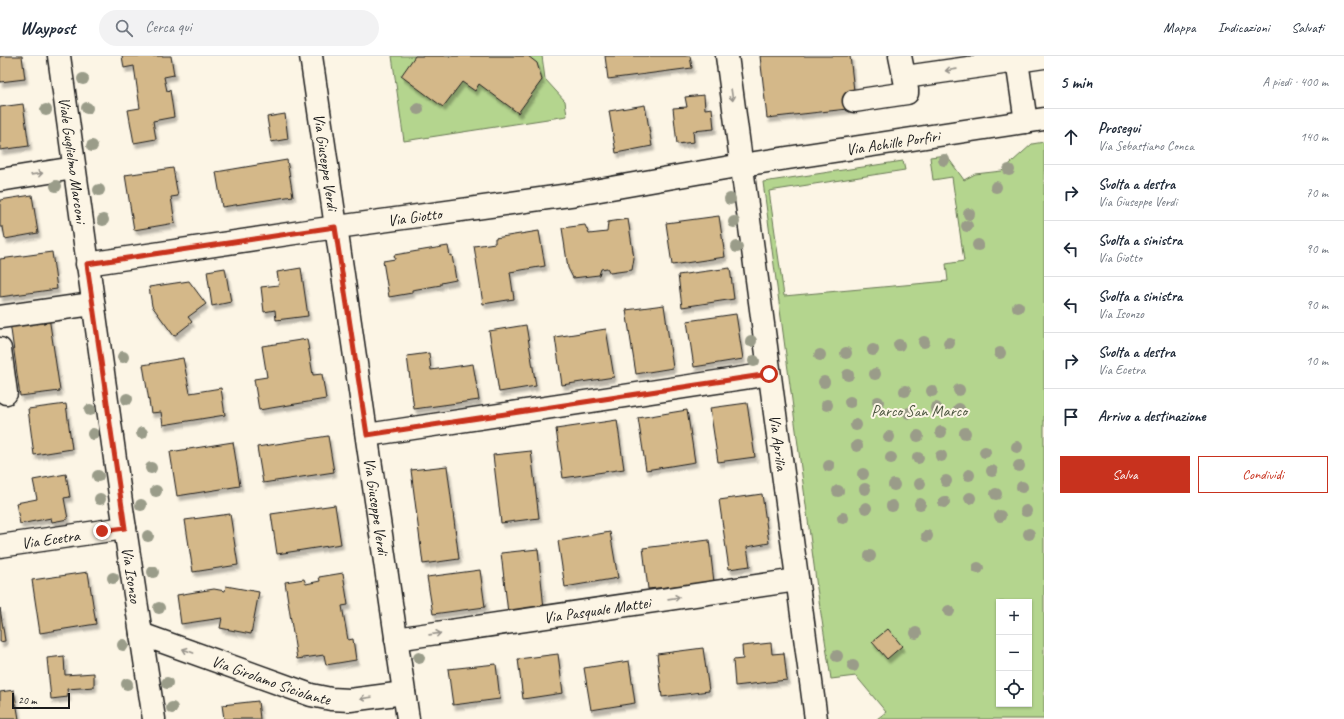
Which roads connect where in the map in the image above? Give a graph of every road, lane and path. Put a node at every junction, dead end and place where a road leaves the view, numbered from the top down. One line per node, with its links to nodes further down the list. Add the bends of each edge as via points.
1 (59, 56): 10 (street, Viale Guglielmo Marconi)
2 (311, 56): 12 (street, Via Giuseppe Verdi)
3 (727, 56): 9 (street, Via Aprilia, one-way to 9)
4 (1044, 57): 5 (street)
5 (1017, 61): 6 (street, one-way to 6); 8 (street)
6 (905, 82): 7 (street)
7 (854, 101)
8 (1035, 120): 9 (street, Via Achille Porfiri)
9 (742, 165): 12 (street, Via Giotto, via 577,194); 17 (street, Via Aprilia)
10 (74, 168): 11 (street, one-way to 10); 13 (street, Viale Guglielmo Marconi)
11 (0, 180)
12 (335, 227): 13 (street, Via Giotto); 19 (street, Via Giuseppe Verdi)
13 (87, 264): 14 (street, Via Isonzo)
14 (92, 304): 15 (street); 20 (street, Via Isonzo)
15 (0, 317)
16 (0, 348): 18 (street)
17 (769, 374): 19 (street); 22 (street, Via Aprilia)
18 (6, 393)
19 (367, 435): 24 (street, Via Giuseppe Verdi)
20 (125, 528): 21 (street, Via Ecetra); 23 (street, Via Isonzo)
21 (0, 546)
22 (798, 580): 24 (street, Via Pasquale Mattei, one-way to 22); 28 (street, Via Aprilia)
23 (141, 634): 25 (street, Via Girolamo Siciolante, one-way to 23, via 350,700 311,695); 26 (street, Via Isonzo)
24 (396, 639): 25 (street, Via Giuseppe Verdi)
25 (404, 693): 27 (street, Via Giuseppe Verdi)
26 (154, 719)
27 (408, 719)
28 (816, 719)

